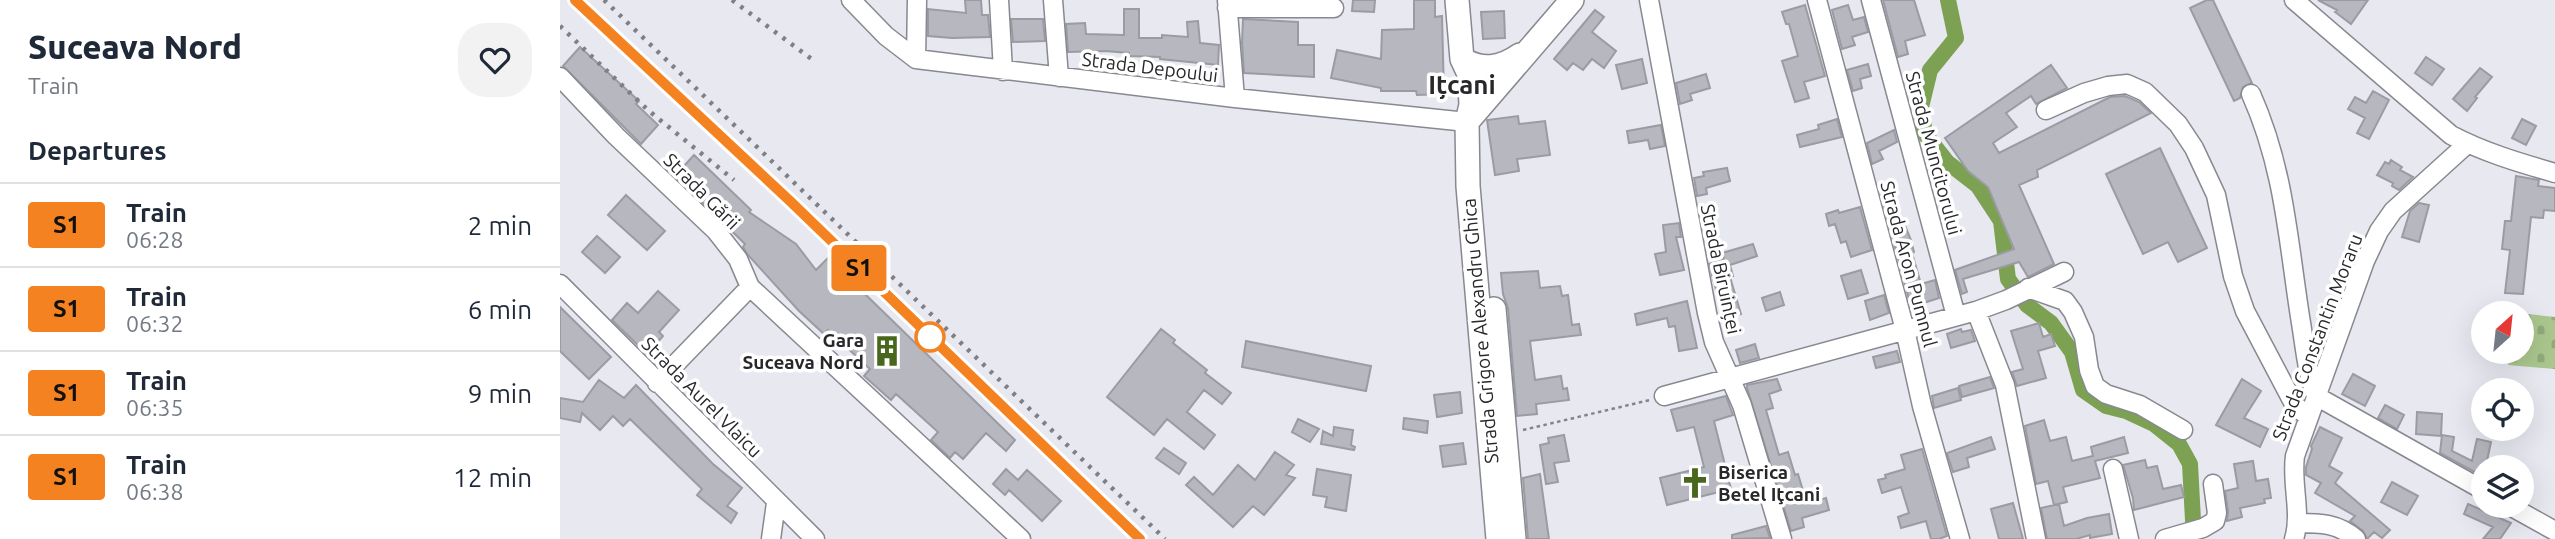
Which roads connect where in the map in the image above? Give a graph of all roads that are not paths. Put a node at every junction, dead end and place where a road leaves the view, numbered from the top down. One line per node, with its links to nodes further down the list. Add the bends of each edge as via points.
1 (851, 0): 14 (street, Strada Depoului)
2 (917, 0): 14 (street)
3 (999, 0): 16 (street)
4 (1053, 0): 18 (street)
5 (1457, 0): 15 (main road, Strada Grigore Alexandru Ghica)
6 (1572, 0): 13 (main road)
7 (1649, 0): 33 (street, Strada Biruinței, via 1707,313)
8 (1817, 0): 32 (street, Strada Aron Pumnul)
9 (1871, 0): 31 (street, Strada Muncitorului)
10 (2294, 0): 23 (street)
11 (1227, 4): 12 (street); 20 (street)
12 (1334, 8)
13 (1531, 47): 15 (main road, via 1494,67 1479,68); 22 (main road)
14 (916, 59): 16 (street, Strada Depoului)
15 (1462, 59): 22 (main road, Strada Grigore Alexandru Ghica, via 1458,87)
16 (1003, 71): 18 (street, Strada Depoului)
17 (560, 77): 28 (street, Strada Gării, via 716,231 738,259)
18 (1059, 77): 20 (street, Strada Depoului)
19 (2251, 94): 36 (street, via 2278,169)
20 (1235, 98): 22 (street, Strada Depoului)
21 (2046, 110): 37 (street, via 2084,93 2127,84 2146,92 2178,124 2216,195 2245,311 2294,404)
22 (1467, 122): 25 (main road, Strada Grigore Alexandru Ghica)
23 (2467, 144): 24 (street); 36 (street, Strada Constantin Moraru, via 2393,211 2379,231)
24 (2555, 173)
25 (1474, 259): 50 (main road, via 1463,305); 51 (main road, Strada Grigore Alexandru Ghica); 52 (main road, via 1493,298)
26 (2064, 272): 29 (street)
27 (560, 284): 34 (street, Strada Aurel Vlaicu)
28 (750, 287): 34 (street); 49 (street, Strada Gării)
29 (2028, 288): 30 (street); 38 (street, via 2065,301 2073,312 2095,386)
30 (1976, 311): 31 (street); 55 (street, via 2005,385)
31 (1956, 316): 32 (street)
32 (1905, 330): 33 (street); 54 (street, Strada Aron Pumnul)
33 (1731, 378): 35 (street); 53 (street, Strada Biruinței)
34 (657, 383): 42 (street, Strada Aurel Vlaicu)
35 (1664, 396)
36 (2316, 396): 37 (street, Strada Constantin Moraru); 40 (street)
37 (2308, 417): 44 (street, Strada Constantin Moraru, via 2293,471)
38 (2183, 430)
39 (2113, 469): 56 (street)
40 (2471, 483)
41 (2213, 484): 46 (street, via 2215,521)
42 (776, 503): 47 (street); 48 (street, Strada Aurel Vlaicu)
43 (2532, 518): 45 (street)
44 (2295, 531): 57 (street, via 2326,523)
45 (2555, 531)
46 (2172, 537)
47 (771, 539)
48 (815, 539)
49 (1021, 539)
50 (1484, 539)
51 (1498, 539)
52 (1514, 539)
53 (1782, 539)
54 (1960, 539)
55 (2036, 539)
56 (2129, 539)
57 (2356, 539)

